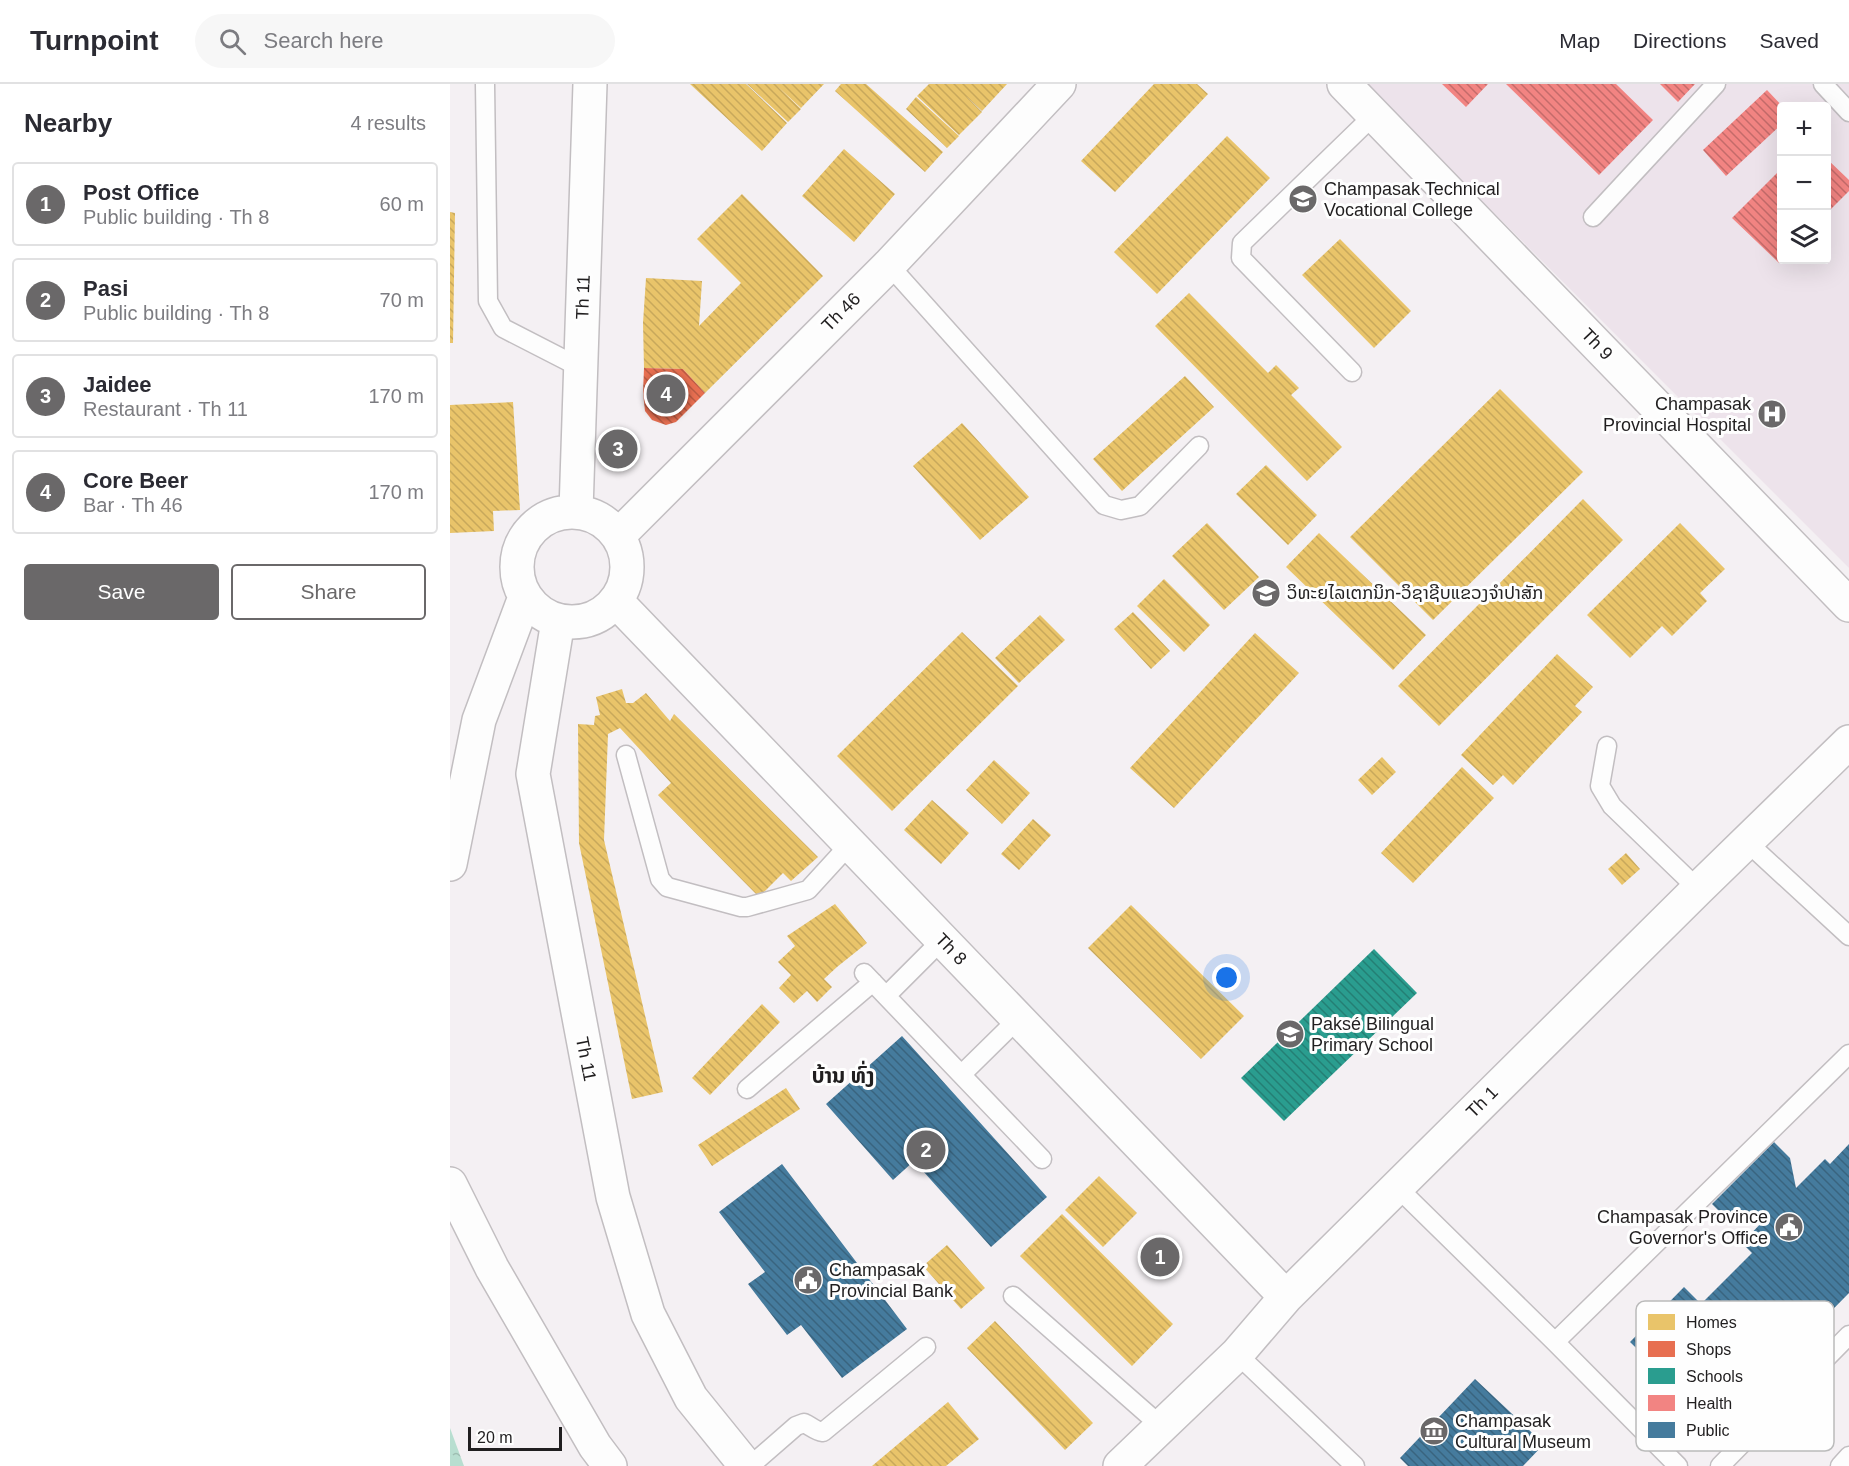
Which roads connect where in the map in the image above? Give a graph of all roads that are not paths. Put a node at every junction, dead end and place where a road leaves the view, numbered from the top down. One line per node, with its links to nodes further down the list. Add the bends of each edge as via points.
1 (484, 84): 11 (lane, via 488,301 503,328)
2 (590, 84): 11 (street, Th 11)
3 (1059, 84): 10 (street, Th 46)
4 (1344, 84): 8 (street, Th 9)
5 (1716, 84): 9 (lane)
6 (1823, 84): 7 (lane)
7 (1849, 112)
8 (1375, 114): 12 (lane, via 1242,243 1241,258); 18 (street, Th 9)
9 (1593, 217)
10 (889, 265): 13 (lane, via 1104,505 1121,510 1140,506); 15 (street, Th 46)
11 (581, 368): 14 (street, Th 11)
12 (1352, 372)
13 (1199, 446)
14 (576, 511): 15 (street, via 598,518); 16 (street, via 557,513 539,522 522,542 516,560 517,579)
15 (619, 535): 17 (street, via 628,564 625,583)
16 (525, 597): 19 (street, via 538,611); 25 (street, via 479,720)
17 (616, 600): 19 (street, via 596,617); 24 (street, Th 8)
18 (1849, 605)
19 (558, 621): 51 (street, Th 11, via 533,774 613,1197 648,1314 691,1398)
20 (1849, 742): 23 (street, Th 1)
21 (1607, 746): 26 (lane, via 1600,786 1612,806)
22 (626, 755): 24 (lane, via 660,879 668,887 747,907 808,890)
23 (1747, 842): 26 (street, Th 1); 27 (lane)
24 (850, 844): 28 (street, Th 8)
25 (450, 864)
26 (1698, 889): 36 (street, Th 1)
27 (1849, 936)
28 (942, 940): 29 (lane); 30 (street, Th 8)
29 (886, 996): 32 (lane); 33 (lane, via 869,978)
30 (1018, 1018): 32 (lane); 38 (street, Th 8)
31 (1849, 1054): 40 (lane)
32 (962, 1074): 34 (lane)
33 (747, 1089)
34 (1042, 1160)
35 (450, 1184): 50 (street, via 492,1268)
36 (1397, 1187): 38 (street, Th 1); 40 (lane)
37 (1013, 1296): 45 (lane)
38 (1286, 1297): 43 (street, Th 1)
39 (1849, 1335): 42 (lane)
40 (1555, 1342): 44 (lane)
41 (926, 1347): 51 (lane, via 823,1432 804,1423 796,1426)
42 (1834, 1350)
43 (1237, 1354): 45 (street, Th 1); 52 (lane)
44 (1636, 1424)
45 (1161, 1426): 49 (street, Th 1)
46 (1663, 1451): 53 (lane)
47 (1735, 1451): 54 (lane)
48 (1849, 1456): 55 (lane)
49 (1124, 1464)
50 (610, 1466)
51 (748, 1466)
52 (1355, 1466)
53 (1678, 1466)
54 (1720, 1466)
55 (1840, 1466)

